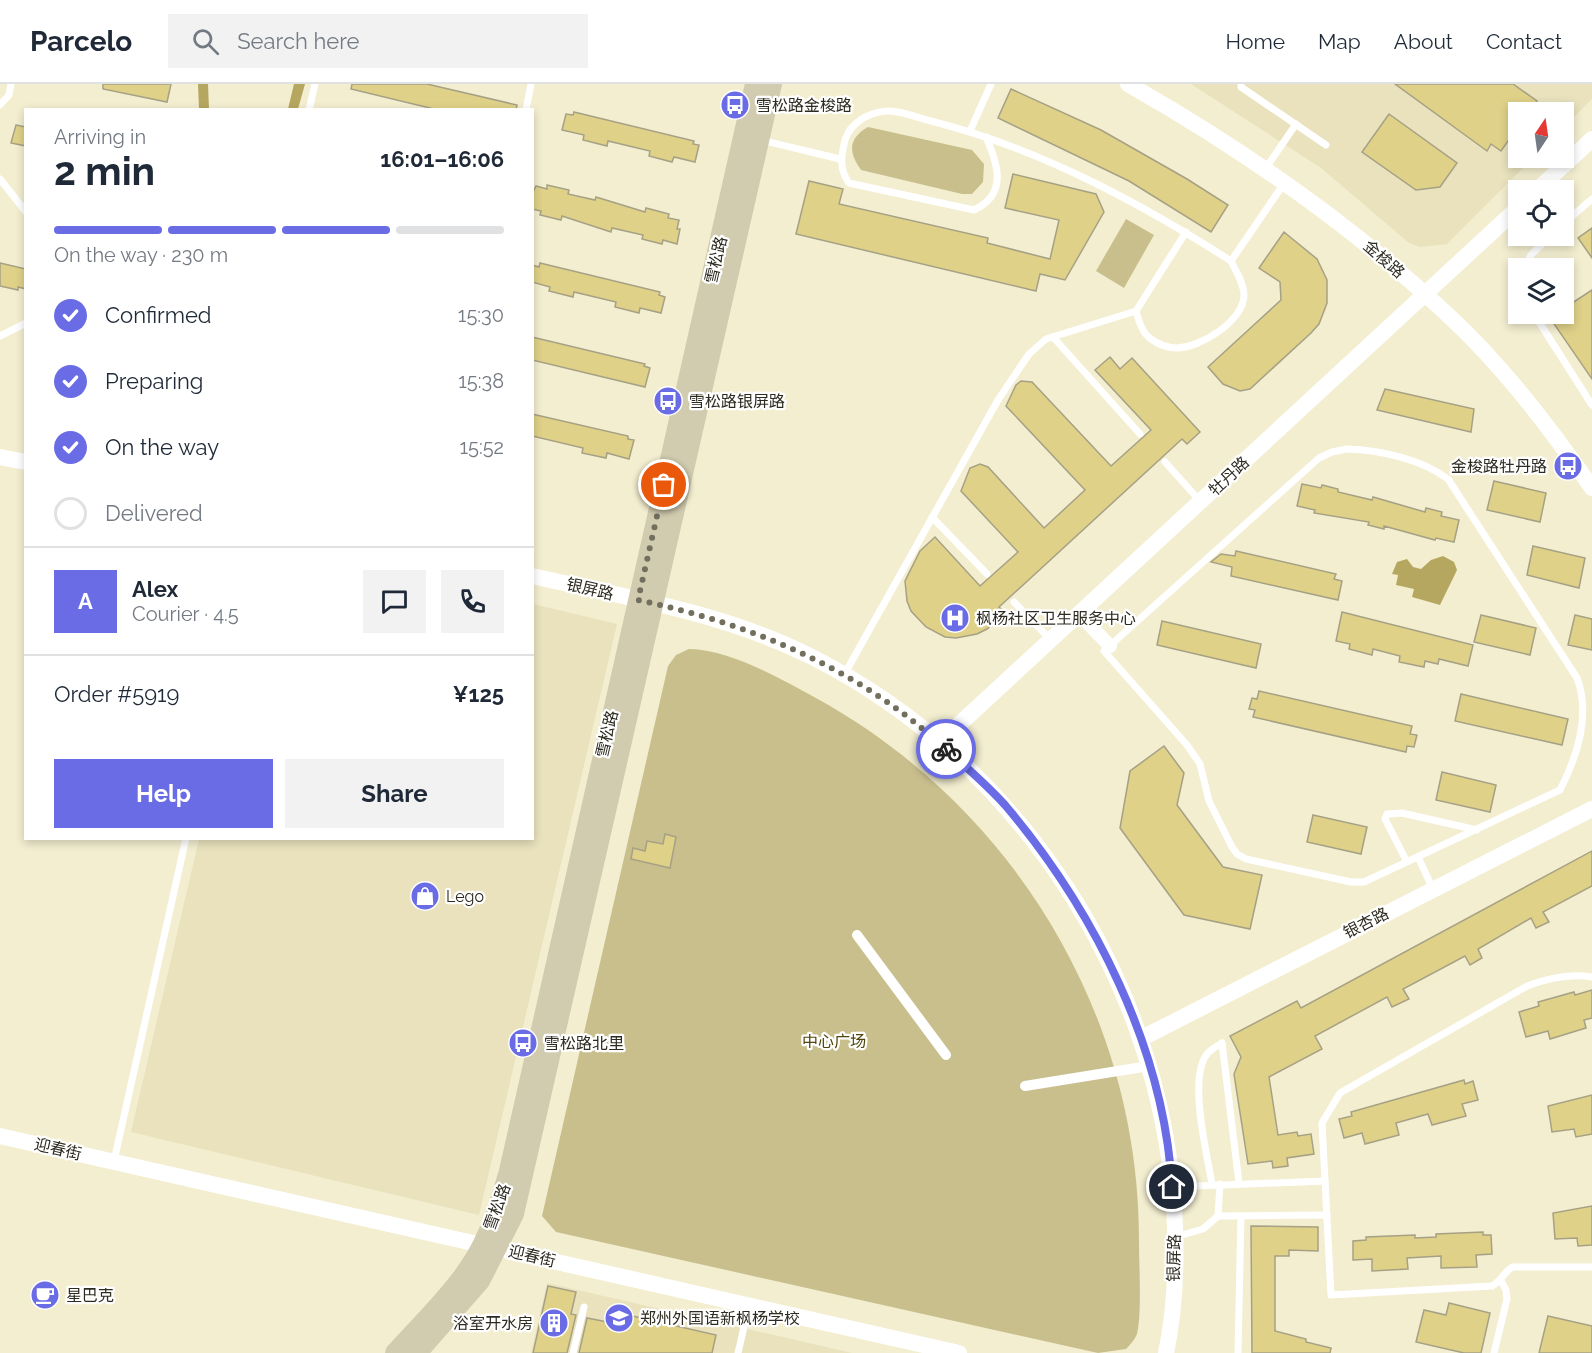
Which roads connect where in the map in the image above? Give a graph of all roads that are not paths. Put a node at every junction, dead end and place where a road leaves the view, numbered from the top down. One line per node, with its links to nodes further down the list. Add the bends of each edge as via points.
1 (11, 84): 9 (lane, via 9,95)
2 (315, 84): 10 (lane)
3 (531, 84): 11 (lane)
4 (755, 84): 47 (main road, 雪松路)
5 (772, 84): 16 (main road, 雪松路)
6 (991, 84): 13 (lane)
7 (1128, 84): 19 (street, 金梭路)
8 (1241, 84): 12 (lane)
9 (0, 105)
10 (309, 108)
11 (526, 108)
12 (1296, 124): 17 (lane); 19 (lane)
13 (970, 131): 14 (lane); 18 (lane, via 888,110 851,126)
14 (986, 137): 18 (lane, via 998,167 998,180 984,205 974,210 849,183); 27 (lane, via 1100,185)
15 (1592, 139): 21 (street)
16 (760, 140): 18 (lane); 47 (main road, 雪松路)
17 (1326, 145)
18 (840, 159)
19 (1266, 168): 22 (street, 金梭路)
20 (0, 179): 24 (lane)
21 (1548, 180)
22 (1285, 181): 30 (lane); 31 (street, 金梭路)
23 (1592, 199): 25 (lane)
24 (24, 209)
25 (1574, 215)
26 (1508, 217): 31 (street, 牡丹路)
27 (1186, 232): 30 (lane); 32 (lane)
28 (1541, 246): 29 (lane)
29 (1530, 258)
30 (1231, 261): 32 (lane, via 1243,286 1244,298 1230,324 1214,335 1179,349 1169,348 1149,339)
31 (1425, 295): 42 (street, 金梭路, via 1492,362); 43 (street, 牡丹路)
32 (1136, 311): 36 (lane)
33 (24, 324): 35 (lane)
34 (1540, 324): 37 (lane)
35 (0, 336)
36 (1053, 337): 38 (lane); 44 (lane, via 1029,354 998,400)
37 (1592, 405)
38 (1140, 434)
39 (0, 457): 40 (street)
40 (24, 462)
41 (1165, 462): 43 (lane)
42 (1592, 488)
43 (1201, 502): 49 (street, 牡丹路)
44 (932, 518): 45 (lane); 52 (lane)
45 (987, 574)
46 (534, 576): 47 (street, 银屏路)
47 (646, 602): 52 (street, 银屏路, via 703,614 754,632); 77 (main road, 雪松路)
48 (1014, 602): 50 (lane)
49 (1079, 614): 50 (street, 牡丹路); 51 (street)
50 (1051, 640): 53 (street, 牡丹路)
51 (1110, 646): 55 (lane, via 1319,458 1332,452 1357,450 1427,466 1454,487 1577,678 1583,695 1582,726 1560,790); 58 (lane, via 1104,651 1200,764 1209,801 1237,854 1352,882 1364,882)
52 (844, 675): 53 (street, 银屏路)
53 (939, 742): 62 (street, 银屏路, via 1003,803 1055,869 1096,938)
54 (1592, 808): 59 (street, 银杏路)
55 (1477, 830): 57 (lane); 58 (lane, via 1402,813 1387,814 1385,819)
56 (186, 840): 67 (lane)
57 (1418, 857): 58 (lane); 59 (lane)
58 (1407, 862)
59 (1433, 889): 62 (street, 银杏路)
60 (856, 935): 63 (street)
61 (1592, 978): 68 (lane, via 1550,978 1527,986 1340,1093 1322,1123)
62 (1140, 1039): 64 (street, 银屏路)
63 (946, 1055)
64 (1149, 1066): 65 (street); 72 (street, 银屏路, via 1167,1142)
65 (1024, 1086)
66 (0, 1136): 67 (street, 迎春街)
67 (114, 1162): 77 (street, 迎春街)
68 (1325, 1181): 69 (lane); 73 (lane)
69 (1239, 1183): 70 (lane, via 1222,1043 1207,1054 1198,1086); 71 (lane)
70 (1212, 1184): 71 (lane); 72 (lane)
71 (1220, 1184): 74 (lane)
72 (1172, 1187): 76 (street, 银屏路)
73 (1327, 1215): 75 (lane); 79 (lane, via 1331,1295 1492,1286)
74 (1218, 1216): 75 (lane); 76 (lane, via 1203,1229)
75 (1241, 1216): 88 (lane)
76 (1175, 1237): 87 (street, 银屏路)
77 (491, 1246): 80 (street, 迎春街); 82 (main road, 雪松路); 83 (main road, 雪松路, via 480,1281)
78 (1592, 1267): 79 (lane, via 1514,1267 1507,1270)
79 (1501, 1281): 89 (lane, via 1507,1299)
80 (749, 1305): 85 (lane); 86 (street, 迎春街)
81 (584, 1307): 84 (lane)
82 (395, 1353)
83 (417, 1353)
84 (573, 1353)
85 (738, 1353)
86 (959, 1353)
87 (1166, 1353)
88 (1238, 1353)
89 (1494, 1353)

